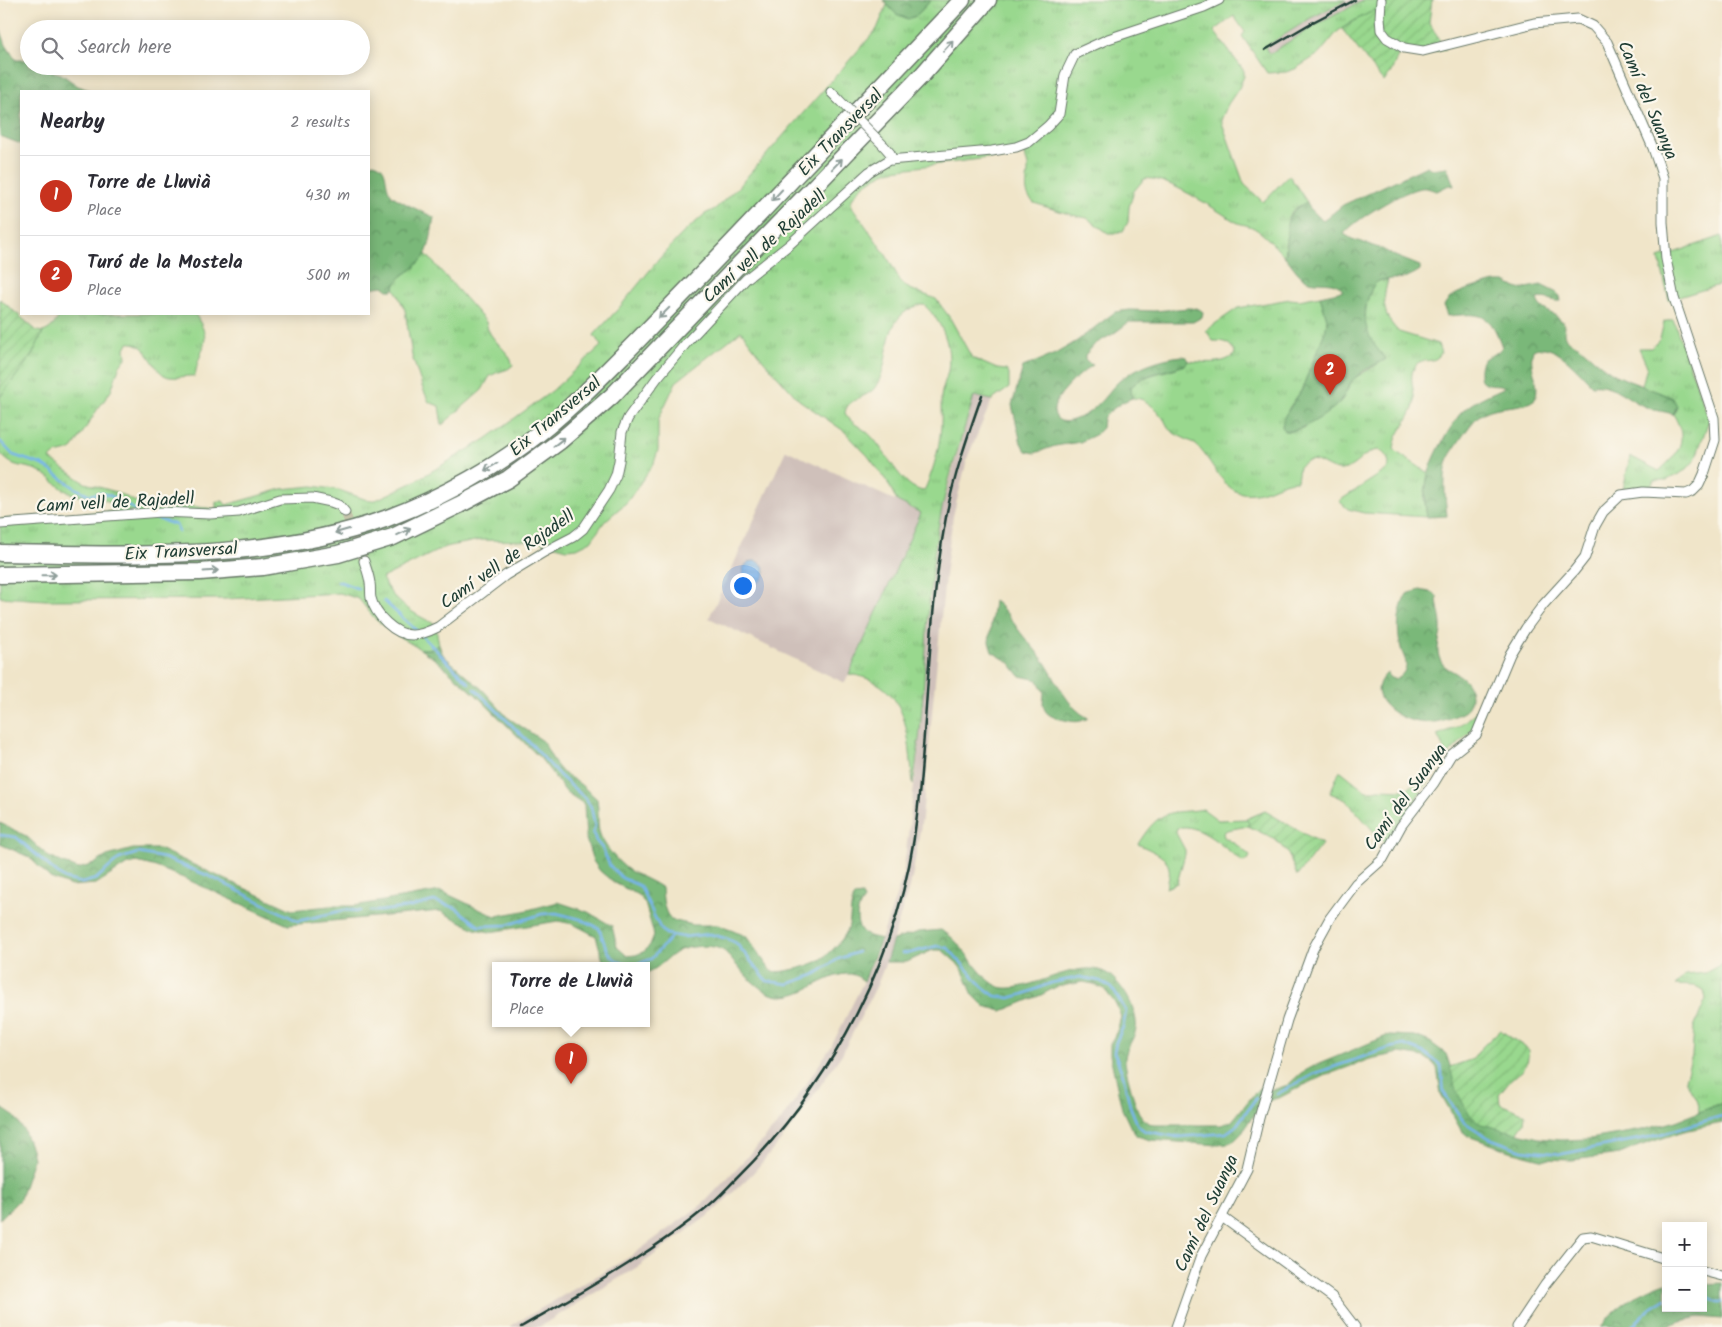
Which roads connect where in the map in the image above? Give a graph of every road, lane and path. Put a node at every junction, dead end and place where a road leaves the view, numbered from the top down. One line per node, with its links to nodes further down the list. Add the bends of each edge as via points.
1 (962, 0): 9 (highway, Eix Transversal, one-way to 9, via 702,275 596,382 547,427 461,484 384,519 331,534 260,548 202,553)
2 (988, 0): 11 (highway, Eix Transversal, one-way to 2, via 200,572 262,567 338,554 393,537 508,479 560,441 612,396 924,74)
3 (1219, 0): 6 (street, Camí vell de Rajadell, via 1075,54 1065,75 1058,114 1029,142 992,151)
4 (1381, 0): 12 (street, Camí del Suanya, via 1381,30 1404,48 1423,51 1534,23 1578,19 1592,26 1606,42 1664,178 1663,222 1668,269 1674,298 1714,418 1715,440 1704,474 1693,491 1686,494 1643,492 1621,495 1603,512 1585,557 1526,628 1510,654 1476,735 1451,754 1383,858 1356,883 1330,918 1313,949 1287,1020 1258,1118 1247,1169)
5 (834, 96): 6 (street, bridge, via 884,146)
6 (892, 160): 10 (street, Camí vell de Rajadell, via 869,172 789,245 746,279 657,378 628,418 622,432 618,468 609,490 591,519 576,535 511,571 438,627 414,635 398,630 378,612 371,597)
7 (345, 512): 8 (street, Camí vell de Rajadell, via 339,505 312,498 280,499 239,512 162,512)
8 (0, 524)
9 (0, 553)
10 (364, 561)
11 (0, 576)
12 (1222, 1217): 16 (street, Camí del Suanya, via 1201,1256); 17 (street, via 1332,1298)
13 (1662, 1258): 18 (street, via 1591,1236 1583,1237)
14 (1707, 1271): 15 (street)
15 (1722, 1276)
16 (1176, 1327)
17 (1354, 1327)
18 (1517, 1327)

